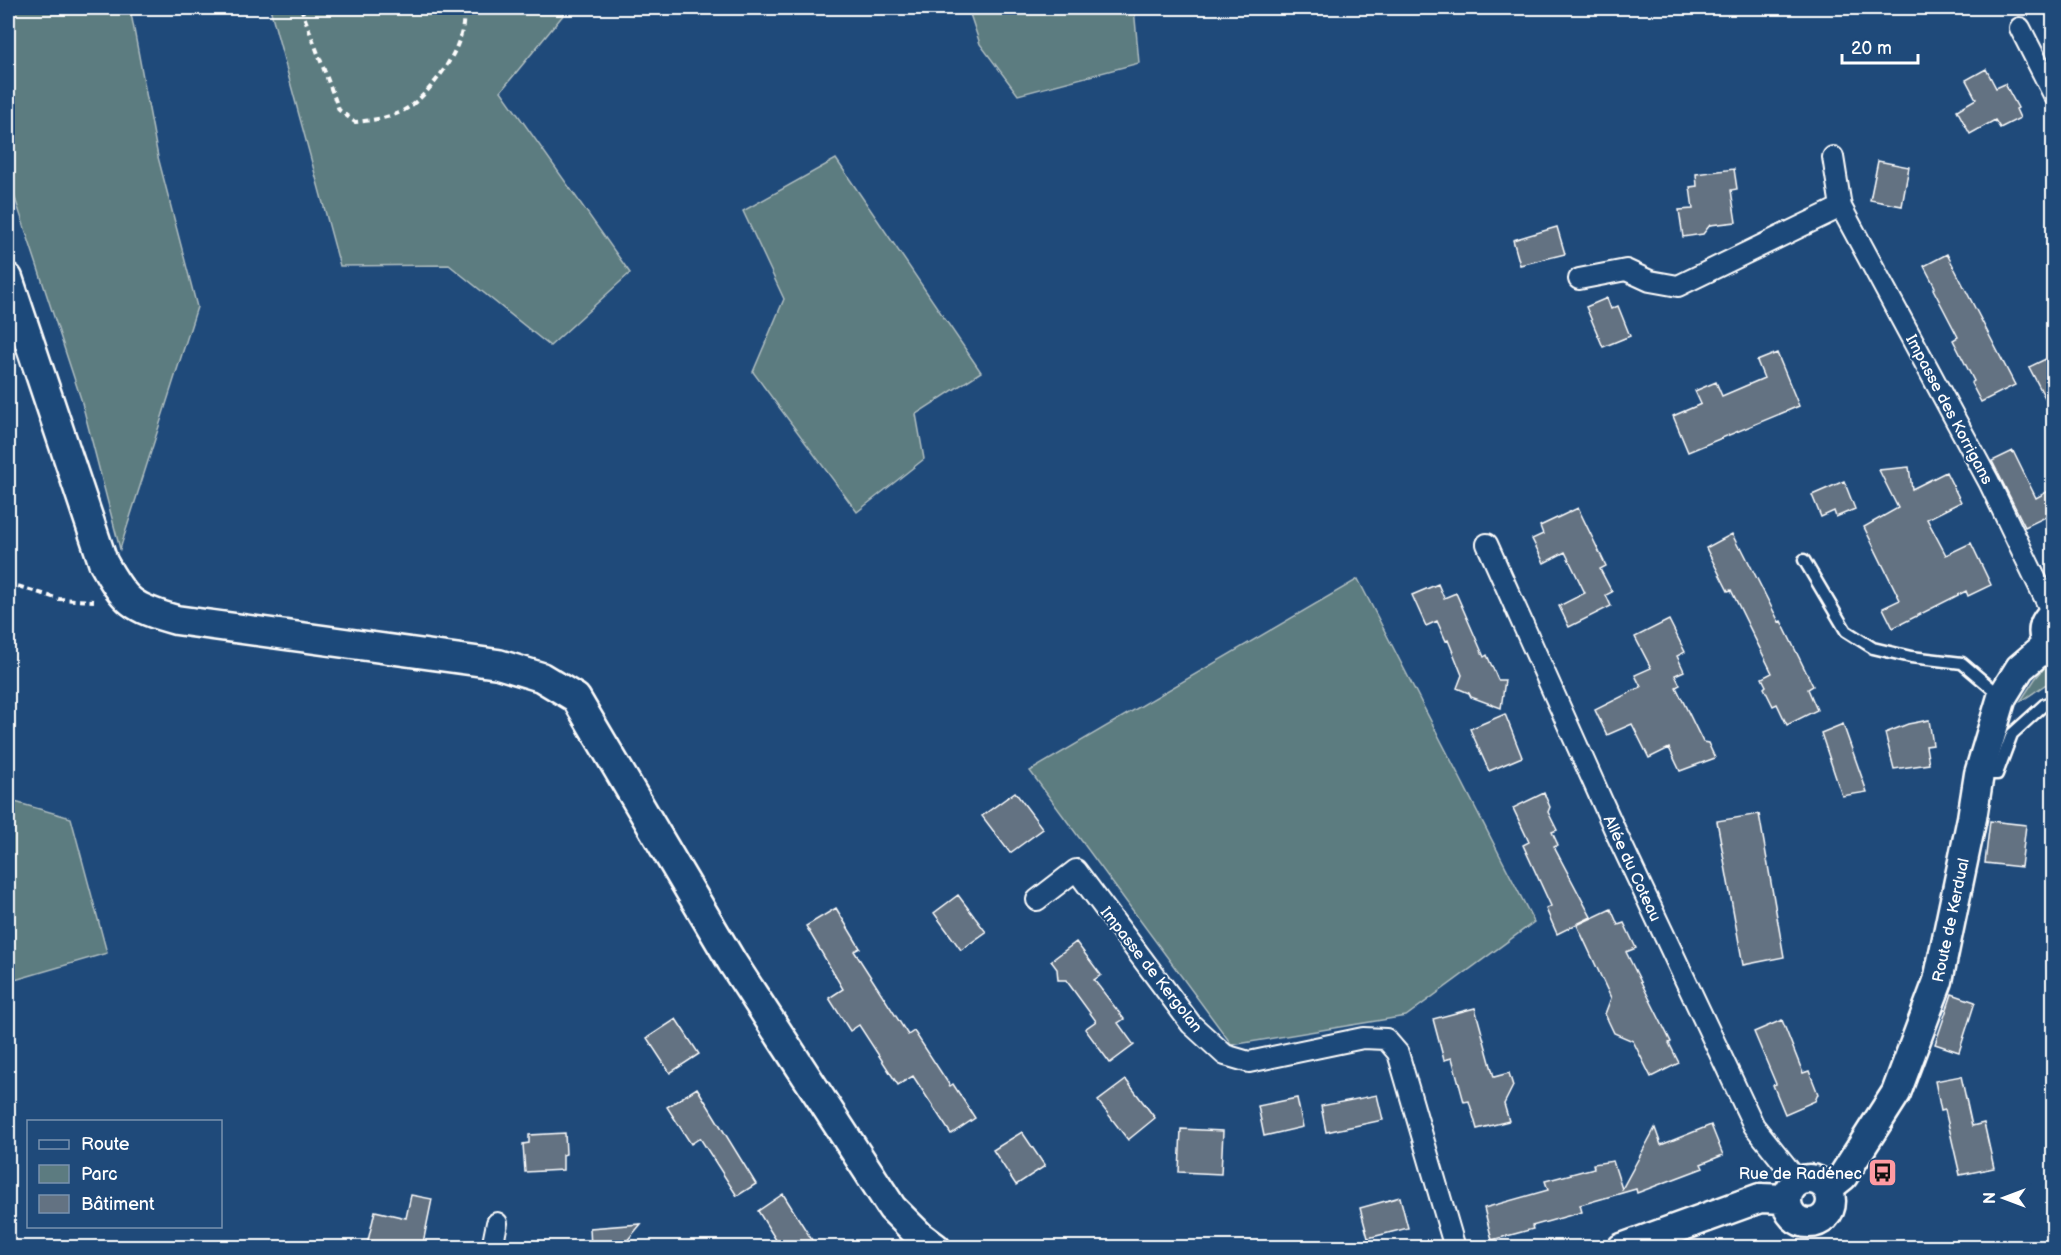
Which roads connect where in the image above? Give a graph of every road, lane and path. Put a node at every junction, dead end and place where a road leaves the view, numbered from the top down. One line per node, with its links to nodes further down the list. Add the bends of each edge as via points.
1 (301, 8): 2 (path, via 339,110 355,122 381,120 409,107 433,85 454,53 464,16)
2 (462, 8)
3 (2020, 28): 4 (street)
4 (2054, 95)
5 (1833, 157): 6 (street, Impasse des Korrigans)
6 (1841, 207): 8 (street, via 1678,286 1650,281 1626,270); 13 (street, Impasse des Korrigans, via 1989,482)
7 (8, 278): 12 (street, via 103,562)
8 (1579, 279)
9 (1487, 544): 20 (street, Allée du Coteau, via 1618,837 1754,1126)
10 (1804, 560): 15 (lane, via 1845,631 1873,648 1962,663)
11 (8, 583): 12 (path, via 59,599 95,601)
12 (123, 596): 24 (street, via 147,613 176,620 498,664 541,677 576,698 732,962 892,1208)
13 (2053, 613): 14 (street, Route de Kerdual, via 2043,632)
14 (2050, 648): 15 (street, Route de Kerdual, via 2020,668)
15 (2002, 697): 17 (street, Route de Kerdual)
16 (2054, 701): 17 (lane, via 2045,704 2012,734 1996,774)
17 (1979, 774): 19 (street, Route de Kerdual, via 1938,981 1896,1093 1843,1176)
18 (1037, 900): 25 (street, Impasse de Kergolan, via 1076,870 1191,1024 1225,1055 1249,1062 1363,1038 1386,1040 1398,1053)
19 (1828, 1188): 20 (street, via 1811,1179); 22 (street, via 1832,1201 1828,1214)
20 (1793, 1190): 22 (street, via 1791,1214); 26 (street, via 1760,1198)
21 (497, 1223): 23 (street)
22 (1800, 1235)
23 (492, 1248)
24 (936, 1248)
25 (1455, 1248)
26 (1622, 1248)

